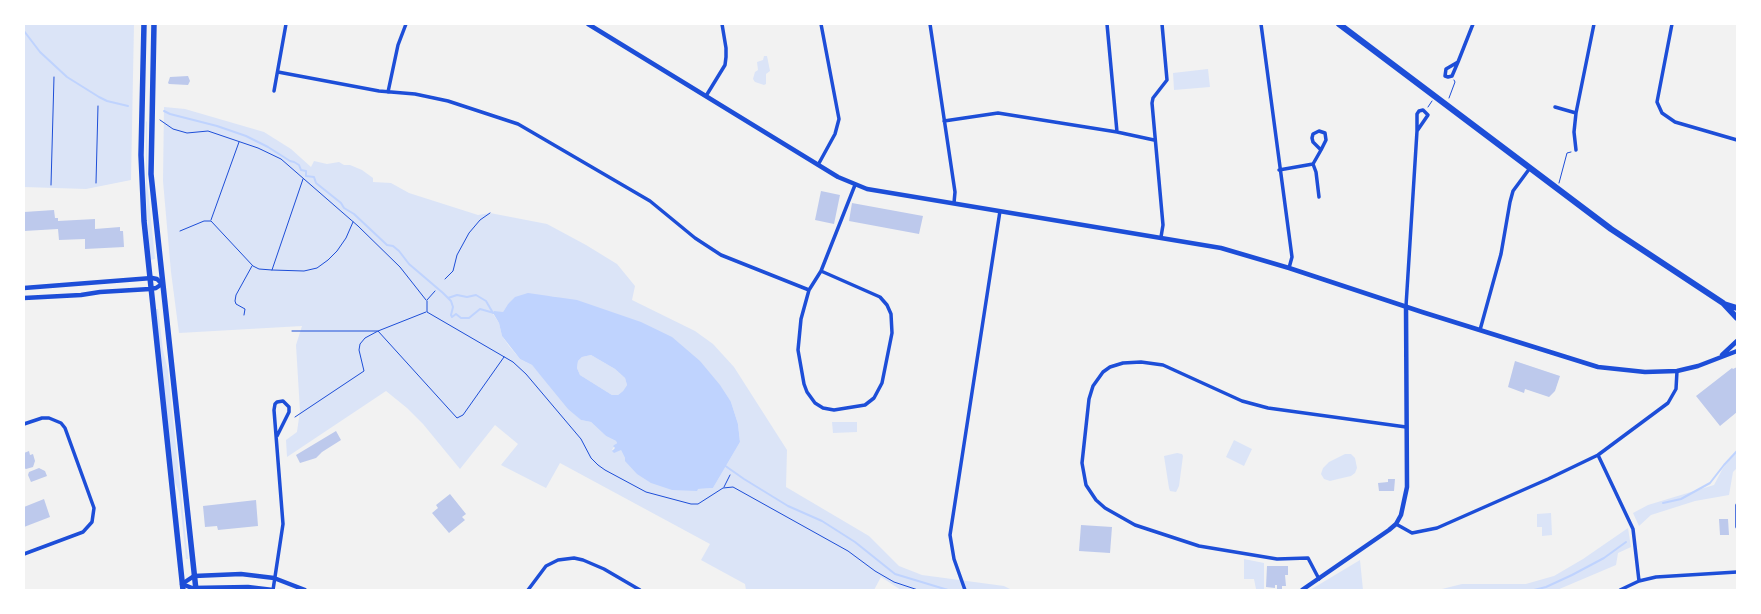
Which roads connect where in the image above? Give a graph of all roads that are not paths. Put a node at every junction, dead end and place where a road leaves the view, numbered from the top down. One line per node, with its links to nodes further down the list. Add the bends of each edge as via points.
1 (144, 24): 41 (main road, via 141,179)
2 (154, 24): 42 (main road, via 151,174)
3 (286, 24): 17 (street)
4 (406, 24): 19 (street, via 398,45)
5 (588, 24): 20 (street)
6 (722, 24): 20 (street, via 726,57)
7 (821, 24): 31 (street, via 839,119 835,134)
8 (930, 24): 23 (street)
9 (1107, 24): 25 (street)
10 (1162, 24): 26 (street, via 1167,80 1153,98)
11 (1261, 24): 33 (street)
12 (1339, 24): 32 (main road)
13 (1473, 24): 16 (street)
14 (1594, 24): 22 (street)
15 (1672, 24): 27 (street, via 1657,102 1662,113 1675,122)
16 (1458, 62): 16 (street, via 1444,72 1446,77 1452,76)
17 (278, 72): 18 (street); 19 (street)
18 (274, 91)
19 (388, 92): 45 (street, via 415,94 448,101 518,124 650,201 720,255)
20 (706, 96): 31 (street)
21 (1555, 107): 22 (street)
22 (1576, 113): 29 (street)
23 (944, 121): 25 (street, via 998,113); 36 (street, via 955,192)
24 (1417, 131): 24 (street, via 1417,113 1420,110 1425,111 1427,117); 48 (street)
25 (1117, 132): 26 (street)
26 (1154, 140): 38 (street, via 1163,225)
27 (1737, 140)
28 (1321, 150): 28 (street, via 1326,138 1325,133 1319,131 1313,134 1312,138); 30 (street)
29 (1576, 150)
30 (1313, 164): 33 (street); 35 (street)
31 (818, 166): 34 (street)
32 (1530, 168): 47 (main road, via 1646,253); 51 (street, via 1513,191 1501,254)
33 (1279, 170): 39 (street, via 1292,257)
34 (855, 185): 36 (street); 40 (street)
35 (1319, 197)
36 (954, 204): 37 (street)
37 (1000, 211): 38 (street); 75 (street, via 950,535 954,559)
38 (1161, 237): 39 (street, via 1227,250)
39 (1289, 268): 48 (street)
40 (821, 271): 45 (street); 45 (street, via 880,297 891,314 892,332 882,383 879,392 865,405 827,410 815,403 806,392 801,375 798,339)
41 (149, 279): 42 (street, via 157,279); 43 (street); 44 (main road)
42 (162, 284): 44 (street); 65 (main road)
43 (24, 288)
44 (150, 289): 46 (street, via 100,292 81,296); 69 (main road)
45 (809, 290)
46 (24, 298)
47 (1723, 303): 49 (main road); 50 (main road)
48 (1406, 306): 51 (street); 57 (street)
49 (1737, 308)
50 (1737, 318)
51 (1480, 330): 55 (street, via 1598,367 1645,372)
52 (1737, 341): 54 (street)
53 (1737, 351): 54 (street)
54 (1719, 357): 55 (street)
55 (1677, 371): 59 (street, via 1676,389 1668,403)
56 (24, 424): 63 (street, via 42,418 61,423 94,508 92,522 83,532)
57 (1406, 427): 61 (street, via 1407,487 1405,502); 67 (street, via 1268,408 1242,401 1163,365 1131,362 1116,365 1103,372 1093,386 1089,398 1082,463 1086,485 1096,500 1134,525 1199,546 1277,559 1308,558)
58 (277, 436): 58 (street, via 274,406 277,402 283,401 289,407 289,412); 66 (street, via 283,524)
59 (1598, 455): 61 (street, via 1437,528 1412,533); 68 (street, via 1633,529)
60 (1737, 505): 62 (street)
61 (1396, 524): 67 (street)
62 (1737, 527)
63 (24, 554)
64 (1737, 572): 68 (street, via 1656,577)
65 (194, 576): 66 (street, via 224,574); 69 (street); 70 (main road)
66 (274, 578): 71 (street); 72 (street)
67 (1319, 578): 76 (street)
68 (1639, 581): 77 (street)
69 (182, 587): 70 (street)
70 (195, 589): 71 (street, via 248,587)
71 (273, 590)
72 (305, 590)
73 (528, 590): 74 (street, via 546,566 558,560 574,558 604,569)
74 (640, 590)
75 (965, 590)
76 (1302, 590)
77 (1620, 590)

